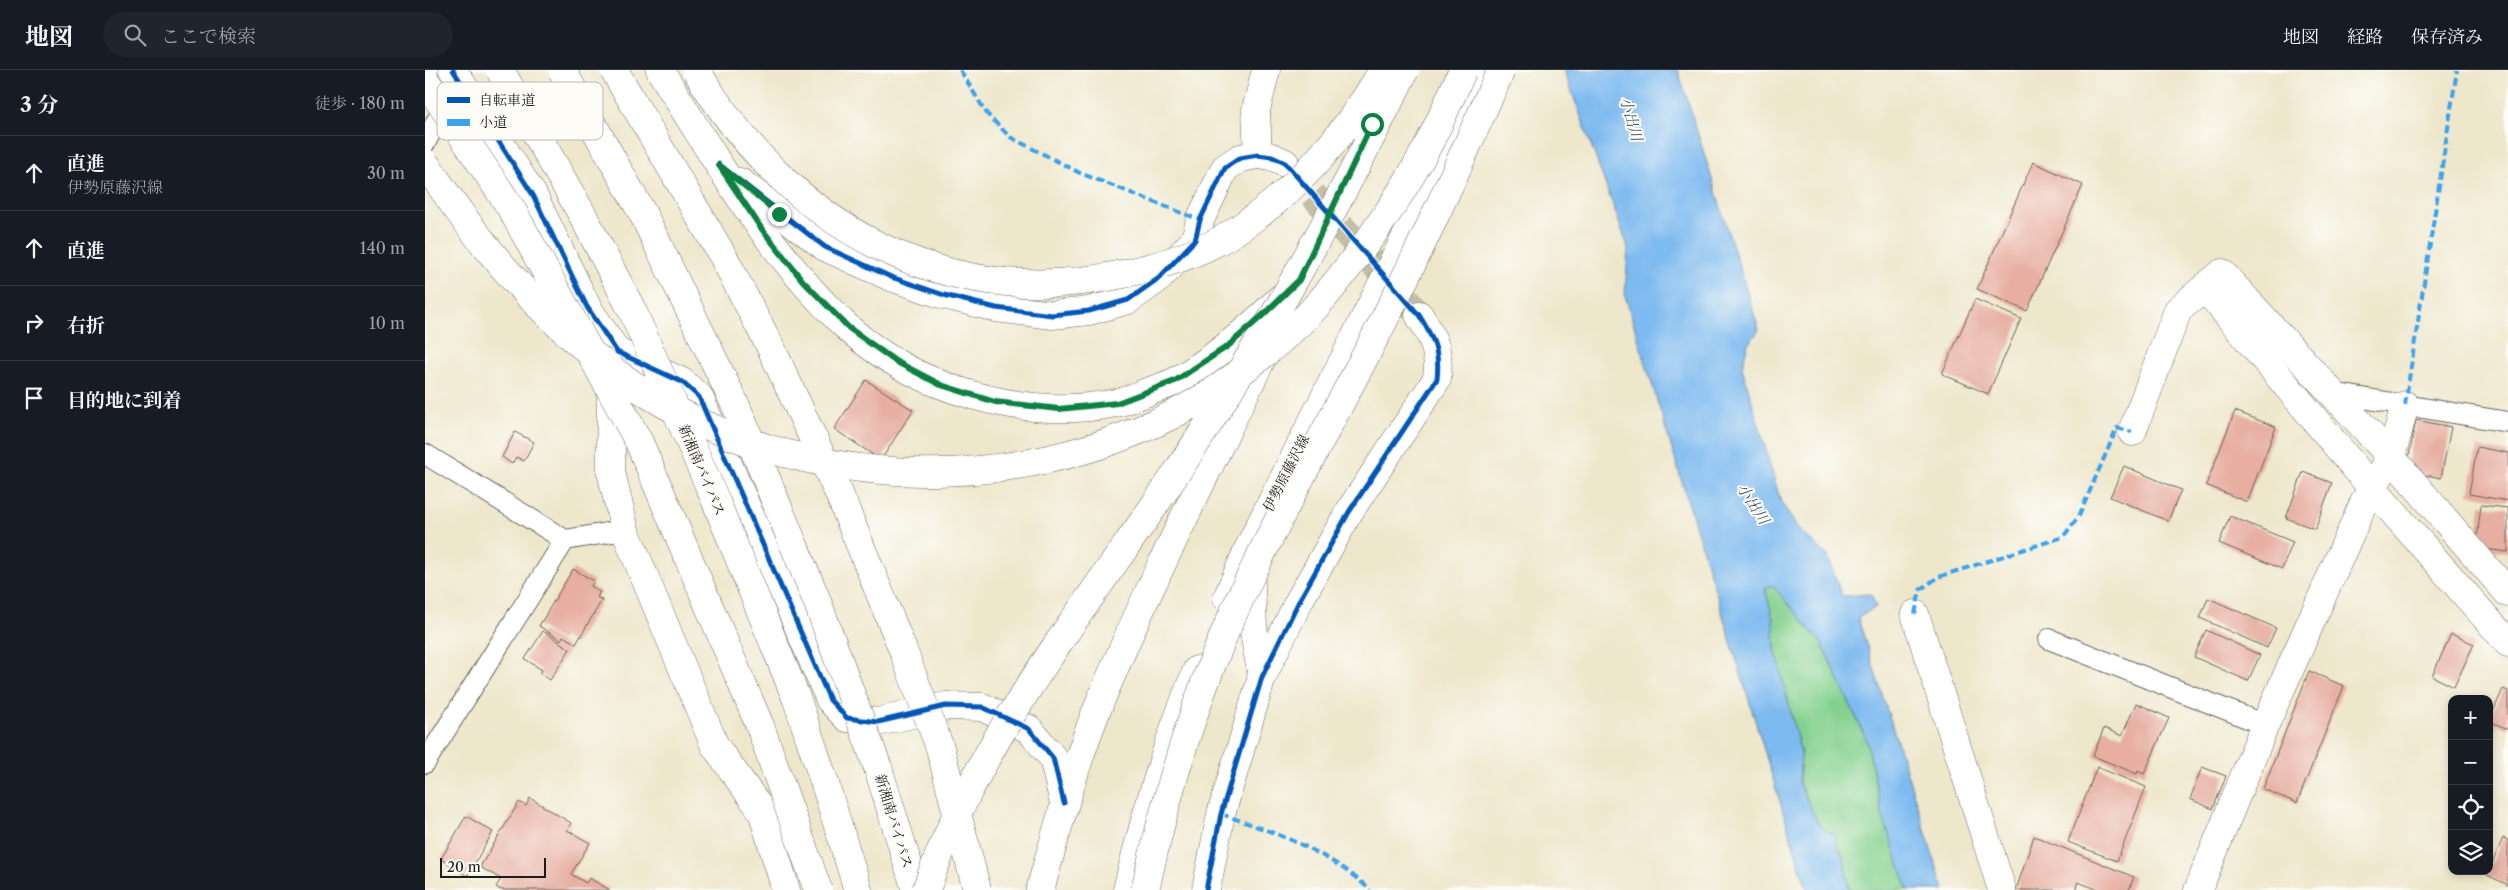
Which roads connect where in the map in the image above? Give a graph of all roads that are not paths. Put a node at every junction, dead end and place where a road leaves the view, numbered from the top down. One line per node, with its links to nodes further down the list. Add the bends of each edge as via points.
1 (500, 70): 14 (main road, 新湘南バイパス, bridge)
2 (562, 70): 15 (main road, 新湘南バイパス, bridge)
3 (615, 70): 54 (main road, bridge, via 724,258 771,348 840,496 940,748)
4 (660, 70): 26 (main road)
5 (696, 70): 7 (main road, bridge, via 770,168 829,218 863,240 894,255 963,275 1049,284 1095,280 1140,271 1233,233 1280,198 1324,156 1359,110)
6 (1266, 70): 23 (main road, via 1256,110)
7 (1383, 70)
8 (1393, 70): 27 (main road, via 1372,124)
9 (1405, 70): 53 (main road, bridge, via 1345,189 1231,390 1035,676 993,743)
10 (1463, 70): 24 (main road, bridge, via 1427,148 1369,240 1307,315 1258,357 1187,406 1123,435 1027,464 963,472 869,470 762,448 663,402 621,376 551,318 475,234)
11 (1481, 70): 40 (main road, 伊勢原藤沢線, via 1428,193)
12 (1501, 70): 57 (main road, bridge, via 1407,274 1295,487 1225,632 1157,834)
13 (425, 80): 16 (main road, bridge)
14 (507, 82)
15 (569, 82)
16 (437, 98)
17 (437, 120): 22 (lane)
18 (465, 140): 50 (main road, bridge, via 511,208 639,442 760,726)
19 (501, 140): 30 (main road, via 533,195 587,307)
20 (540, 140): 51 (main road, 新湘南バイパス, bridge, via 631,310 719,508 797,700)
21 (601, 140): 52 (main road, 新湘南バイパス, bridge, via 644,216 735,406 817,601 878,768)
22 (425, 143)
23 (1258, 155): 25 (main road); 26 (main road, via 1240,158 1225,168 1200,220 1195,240 1159,278 1128,300 1089,311 1052,315 996,308 891,277 866,266 825,247)
24 (425, 163)
25 (1285, 163)
26 (719, 165): 27 (main road, via 803,281 849,328 895,361 941,385 995,402 1059,409 1117,403 1175,381 1228,346)
27 (1299, 280): 48 (main road, via 1145,598 1100,704)
28 (2205, 288): 31 (main road, via 2222,273); 34 (main road, via 2179,310); 37 (main road)
29 (1419, 315): 45 (main road, via 1433,337 1439,359 1437,379 1349,512 1299,601)
30 (617, 352): 38 (main road, via 609,387 611,472); 48 (main road, via 682,382 699,397 829,700 847,718 878,722 946,706 982,707 1029,729 1035,736 1053,758)
31 (2332, 393): 32 (lane); 36 (main road)
32 (2405, 405): 33 (lane); 36 (main road)
33 (2508, 422)
34 (2131, 432)
35 (425, 454): 39 (lane)
36 (2391, 457): 37 (main road); 41 (main road)
37 (2372, 488): 44 (main road); 46 (main road)
38 (625, 530): 39 (lane); 49 (main road, via 715,746 762,810)
39 (565, 540): 47 (lane)
40 (1249, 547): 45 (main road, via 1253,628); 56 (main road, 伊勢原藤沢線, via 1171,732)
41 (2508, 593)
42 (1915, 614): 59 (main road)
43 (2049, 639): 46 (lane)
44 (2508, 643)
45 (1262, 677): 58 (main road, via 1221,814)
46 (2265, 725): 60 (main road)
47 (425, 763)
48 (1064, 803): 55 (main road)
49 (786, 890)
50 (819, 890)
51 (858, 890)
52 (916, 890)
53 (926, 890)
54 (977, 890)
55 (1040, 890)
56 (1127, 890)
57 (1145, 890)
58 (1206, 890)
59 (2002, 890)
60 (2198, 890)

